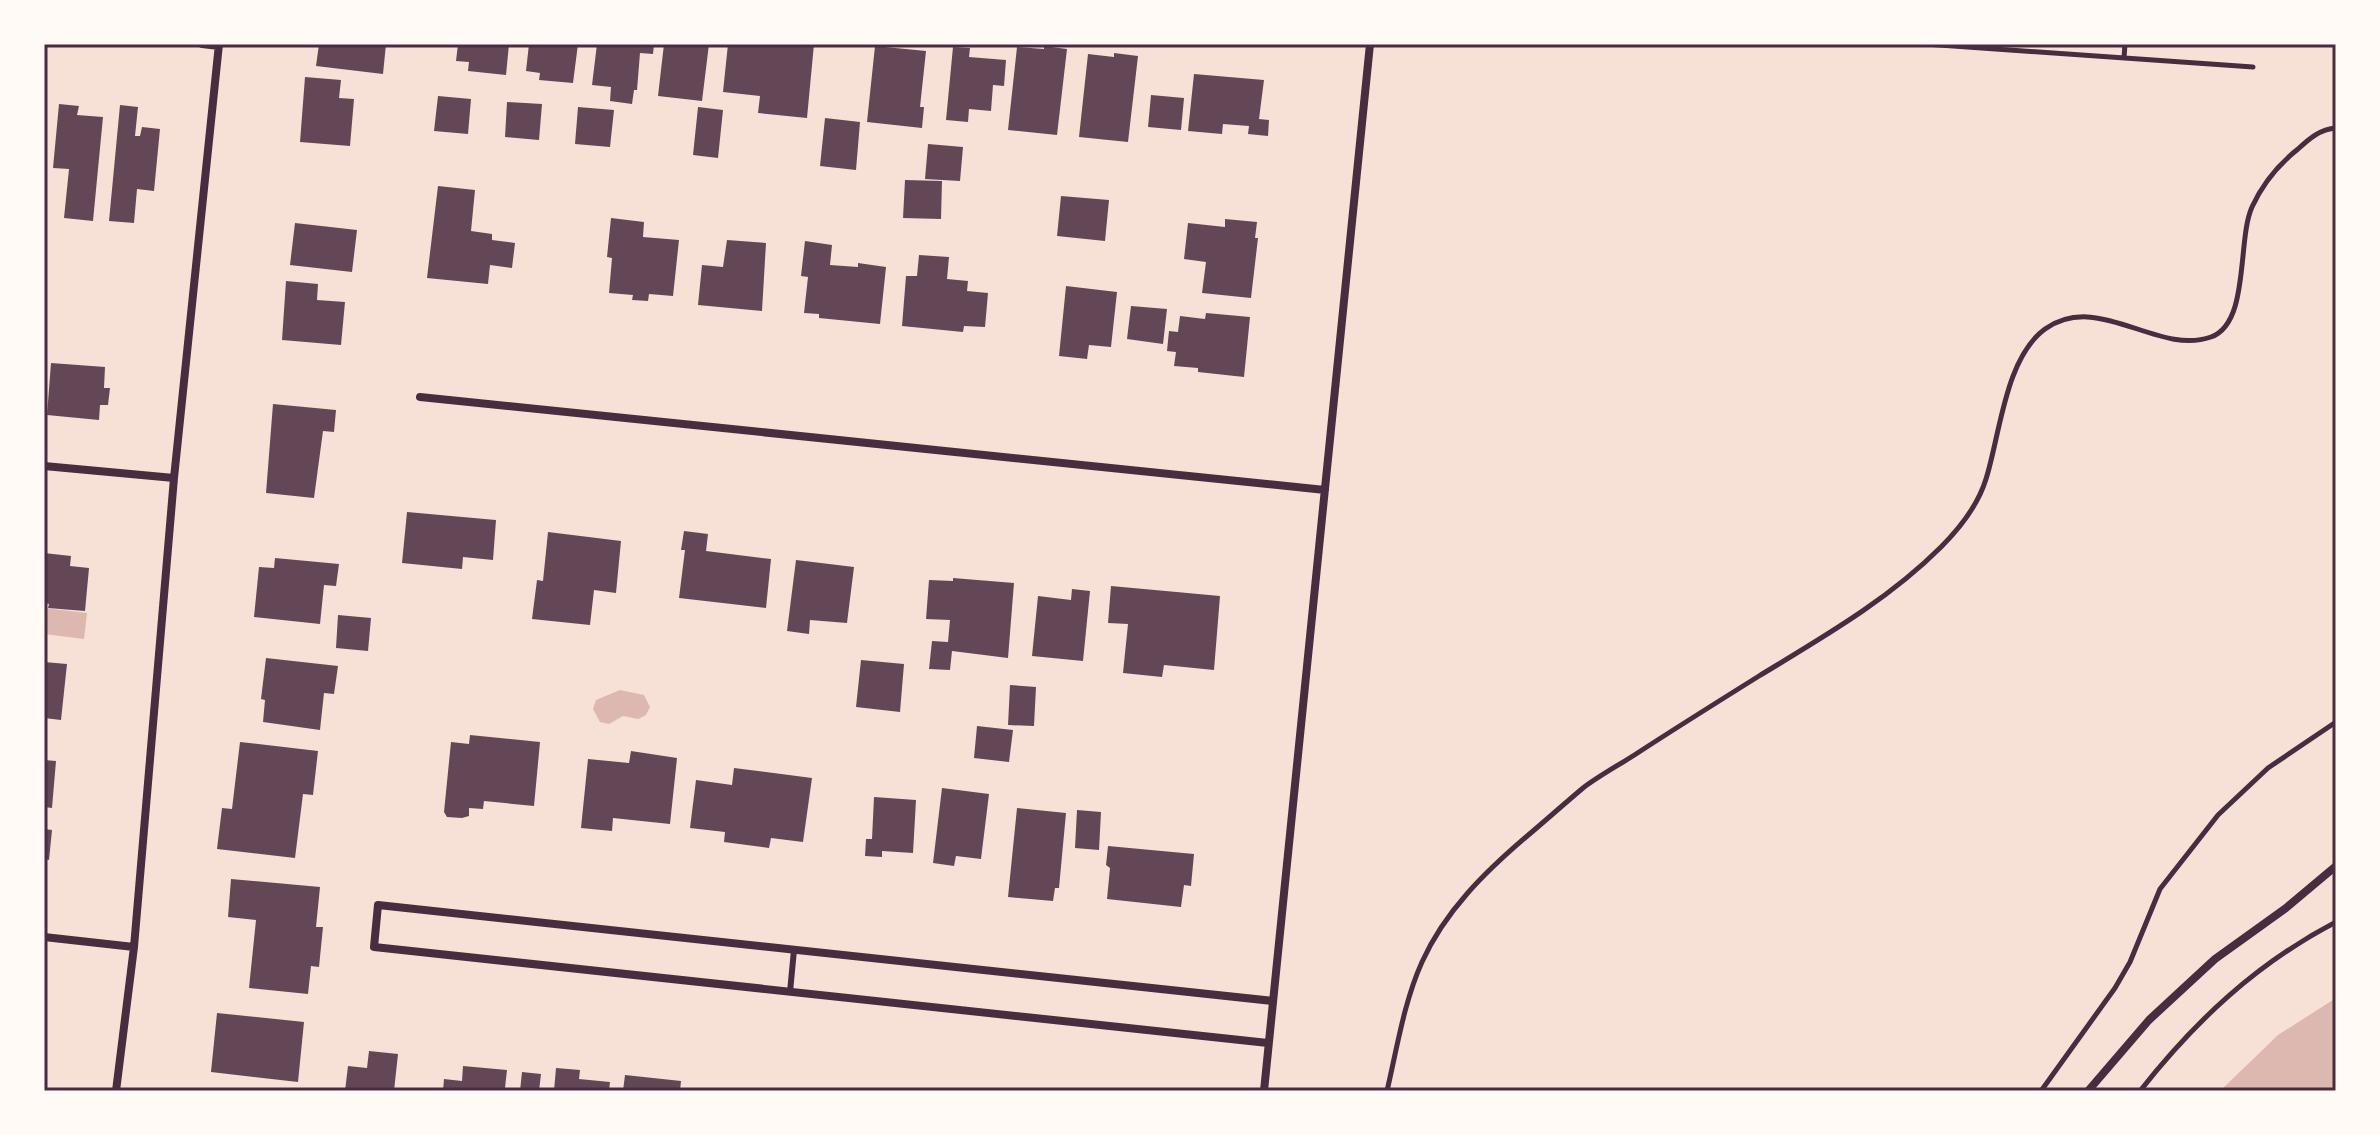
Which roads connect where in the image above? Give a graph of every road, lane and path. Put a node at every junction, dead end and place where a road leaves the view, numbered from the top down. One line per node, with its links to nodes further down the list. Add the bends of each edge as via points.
1 (202, 44): 5 (street)
2 (1370, 44): 12 (street)
3 (1925, 44): 6 (path)
4 (2125, 44): 6 (path)
5 (219, 45): 11 (street)
6 (2124, 58): 7 (path)
7 (2253, 67)
8 (2336, 128): 24 (path, via 2315,135 2285,160 2252,207 2235,307 2222,330 2194,340 2095,317 2072,317 2048,327 2032,340 2019,362 1974,507 1941,546 1843,626 1585,786 1463,895 1423,961)
9 (420, 397): 12 (street)
10 (44, 466): 11 (street)
11 (174, 478): 17 (street)
12 (1325, 490): 20 (street)
13 (2336, 722): 25 (path, via 2268,768 2218,815 2160,889 2115,988)
14 (2336, 866): 26 (street, via 2215,959 2149,1020)
15 (2336, 922): 27 (path, via 2265,966 2202,1018)
16 (44, 937): 17 (street)
17 (134, 947): 22 (street)
18 (794, 950): 19 (lane); 19 (street, via 378,905 374,947); 20 (street)
19 (790, 992): 21 (street)
20 (1273, 1001): 21 (street)
21 (1268, 1043): 23 (street)
22 (116, 1091)
23 (1264, 1091)
24 (1387, 1091)
25 (2041, 1091)
26 (2088, 1091)
27 (2140, 1091)

